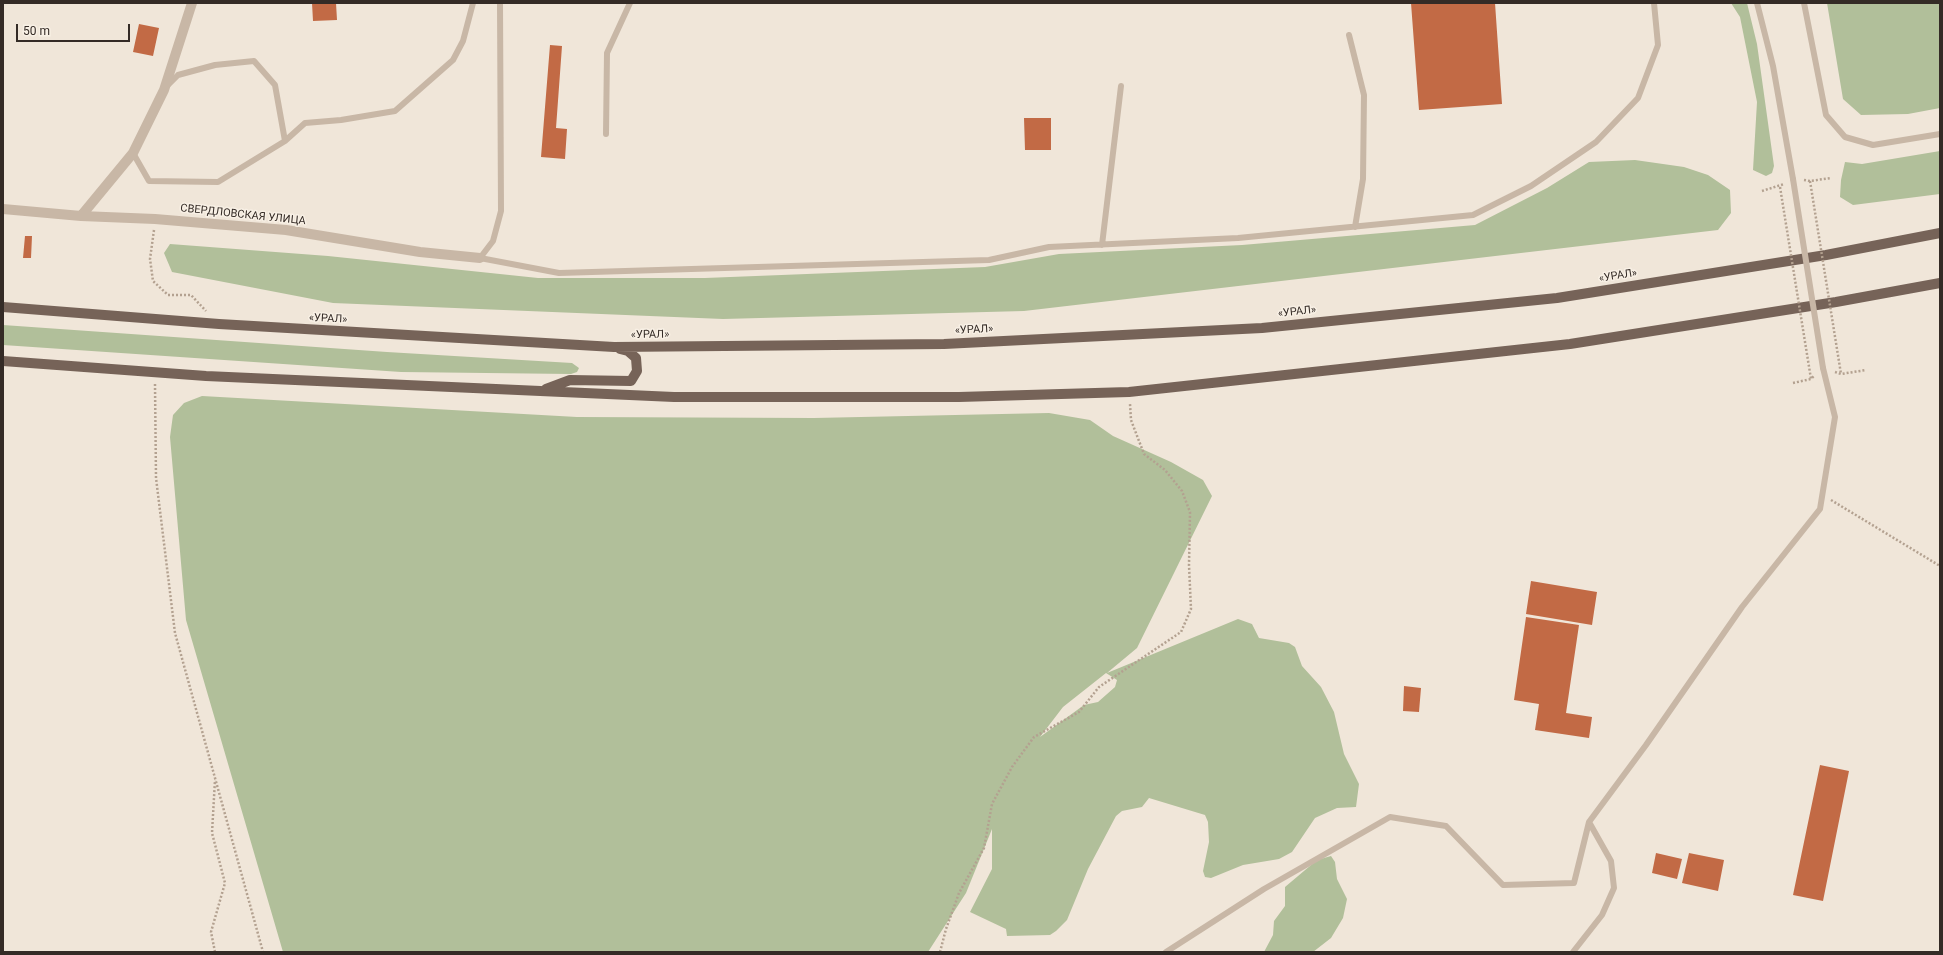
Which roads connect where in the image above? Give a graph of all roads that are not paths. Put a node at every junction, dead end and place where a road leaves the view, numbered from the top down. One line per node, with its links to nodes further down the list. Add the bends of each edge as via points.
1 (192, 3): 10 (street)
2 (473, 3): 13 (lane, via 463,40 453,60 394,111 305,123)
3 (500, 3): 20 (lane, via 501,211 493,241)
4 (630, 3): 11 (lane, via 607,53)
5 (1654, 3): 17 (lane, via 1658,45 1638,98 1596,142 1531,186 1473,215)
6 (1757, 3): 26 (lane, bridge, via 1773,66 1823,368 1835,418 1820,509 1742,607 1646,745)
7 (1804, 3): 12 (lane, via 1826,115 1845,137 1873,145)
8 (1349, 34): 17 (lane, via 1364,95 1363,179)
9 (1121, 86): 19 (lane)
10 (164, 90): 13 (lane, via 178,75 215,65 254,61 275,85); 14 (street)
11 (606, 134)
12 (1940, 134)
13 (286, 141): 14 (lane, via 218,182 149,181)
14 (133, 153): 16 (street)
15 (3, 209): 16 (street, СВЕРДЛОВСКАЯ УЛИЦА)
16 (81, 216): 20 (street, СВЕРДЛОВСКАЯ УЛИЦА, via 155,219 286,230 420,252)
17 (1355, 227): 19 (lane, via 1238,238)
18 (1940, 233): 23 (main road, «УРАЛ», via 1826,255 1557,298 1262,328 944,344)
19 (1102, 245): 20 (lane, via 1049,247 989,260 559,273)
20 (480, 258)
21 (1940, 283): 25 (main road, via 1570,344 1129,392 959,397 674,397)
22 (3, 307): 23 (main road, «УРАЛ», via 219,324)
23 (614, 347): 25 (main road, via 628,351 636,358 637,371 631,381 570,380)
24 (3, 361): 25 (main road, via 155,372)
25 (540, 391)
26 (1588, 822): 27 (lane, via 1574,884 1503,885 1446,826 1390,817 1264,889); 28 (lane, via 1611,861 1614,888 1602,915)
27 (1166, 952)
28 (1573, 952)

